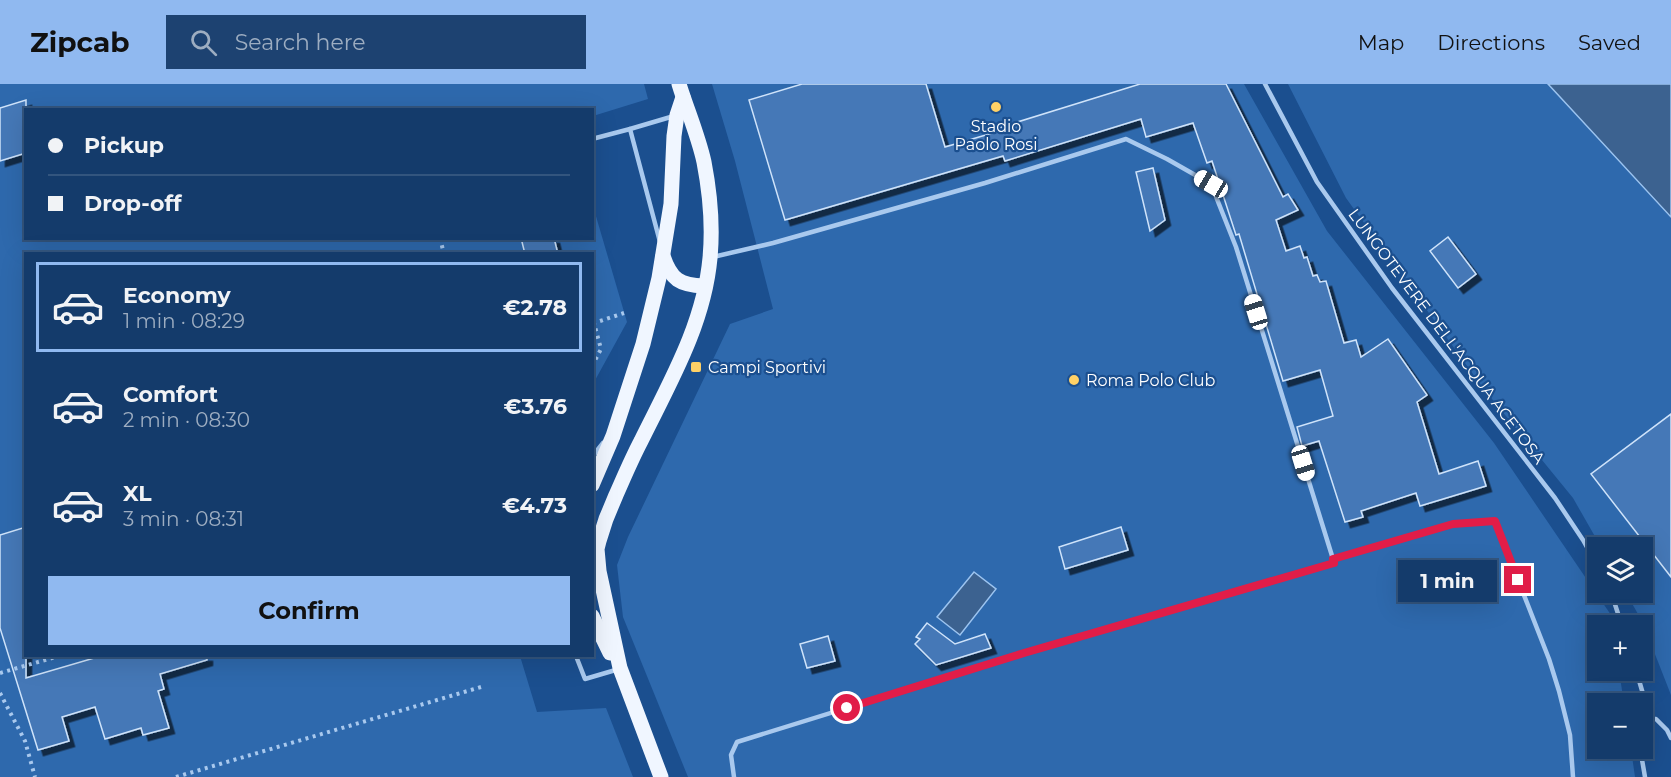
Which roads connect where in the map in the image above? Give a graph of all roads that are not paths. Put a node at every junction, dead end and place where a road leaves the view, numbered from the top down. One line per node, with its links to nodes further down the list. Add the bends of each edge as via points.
1 (1265, 84): 12 (lane, LUNGOTEVERE DELL'ACQUA ACETOSA, via 1317,182 1392,288 1555,498)
2 (681, 91): 3 (main road); 7 (main road, via 706,174)
3 (676, 115): 4 (lane); 6 (main road, via 671,204)
4 (630, 129): 5 (lane); 6 (lane)
5 (594, 138)
6 (663, 256): 8 (main road, via 674,277 687,285); 9 (main road, via 643,344)
7 (710, 257): 8 (main road); 13 (lane, via 807,234 1126,140 1167,159 1211,184 1236,247)
8 (705, 286): 16 (main road, via 686,349 616,495 597,549 600,588)
9 (618, 421): 10 (lane); 11 (main road)
10 (594, 454)
11 (594, 480)
12 (1587, 548)
13 (1333, 559): 21 (lane, via 1334,563 737,742 731,755); 22 (lane, via 1453,524 1495,521 1556,681 1570,735)
14 (594, 620): 16 (main road)
15 (576, 657): 16 (lane, via 585,679)
16 (620, 668): 20 (main road)
17 (1653, 719): 18 (lane)
18 (1671, 738)
19 (1642, 759): 23 (lane)
20 (662, 777)
21 (734, 777)
22 (1574, 777)
23 (1645, 777)

